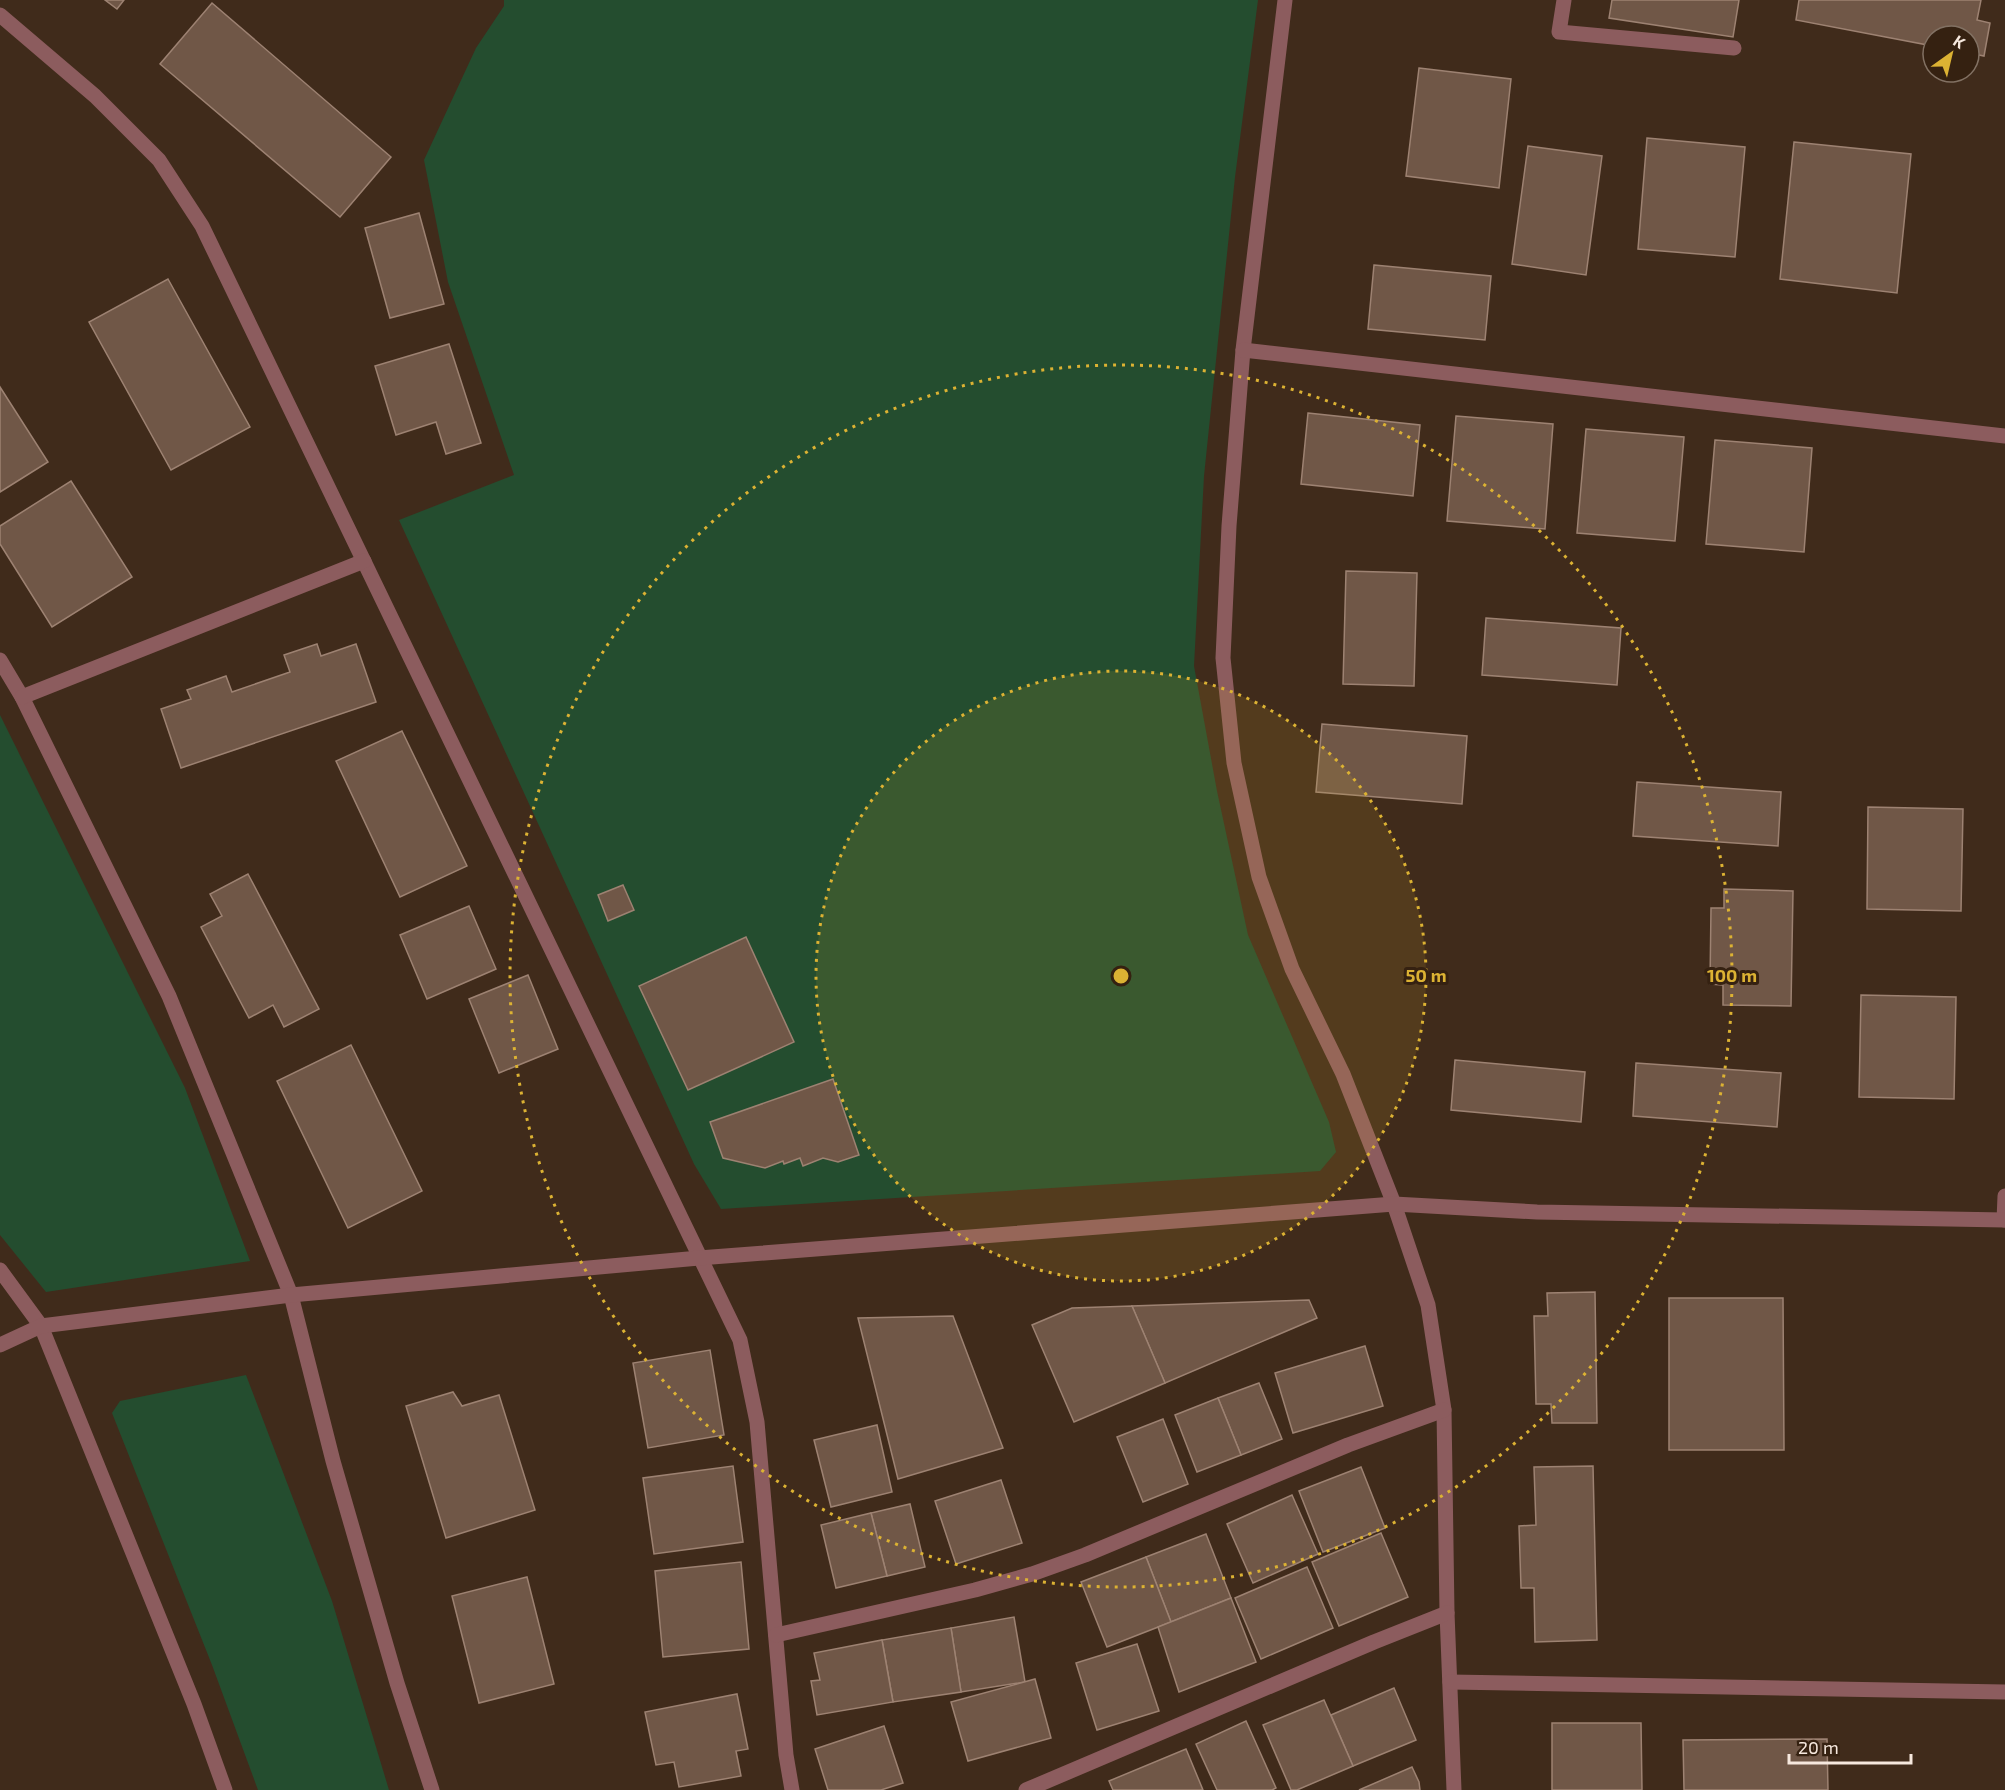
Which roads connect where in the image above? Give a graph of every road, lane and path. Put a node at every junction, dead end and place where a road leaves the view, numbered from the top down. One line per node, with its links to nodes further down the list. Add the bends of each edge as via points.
1 (1285, 0): 5 (street)
2 (1564, 0): 4 (street, via 1559,32)
3 (0, 15): 7 (street, via 95,96 159,160 202,226)
4 (1734, 48)
5 (1243, 350): 6 (street); 11 (street, via 1223,658 1234,763 1259,877 1288,959 1343,1074)
6 (2005, 436)
7 (364, 561): 9 (street); 13 (street)
8 (0, 660): 9 (street)
9 (22, 697): 15 (street, via 169,996)
10 (2005, 1196): 12 (street)
11 (1394, 1204): 12 (street, via 1537,1212); 13 (street); 18 (street, via 1428,1305)
12 (2004, 1220)
13 (699, 1258): 15 (street); 20 (street, via 740,1340 757,1422)
14 (0, 1270): 16 (street)
15 (291, 1295): 16 (street); 24 (street, via 333,1461)
16 (41, 1326): 17 (street); 23 (street)
17 (0, 1345)
18 (1444, 1410): 19 (street); 20 (street, via 1032,1574)
19 (1447, 1613): 21 (street); 26 (street)
20 (776, 1635): 25 (street)
21 (1450, 1682): 22 (street); 27 (street)
22 (2005, 1692)
23 (225, 1790)
24 (432, 1790)
25 (792, 1790)
26 (1026, 1790)
27 (1454, 1790)

